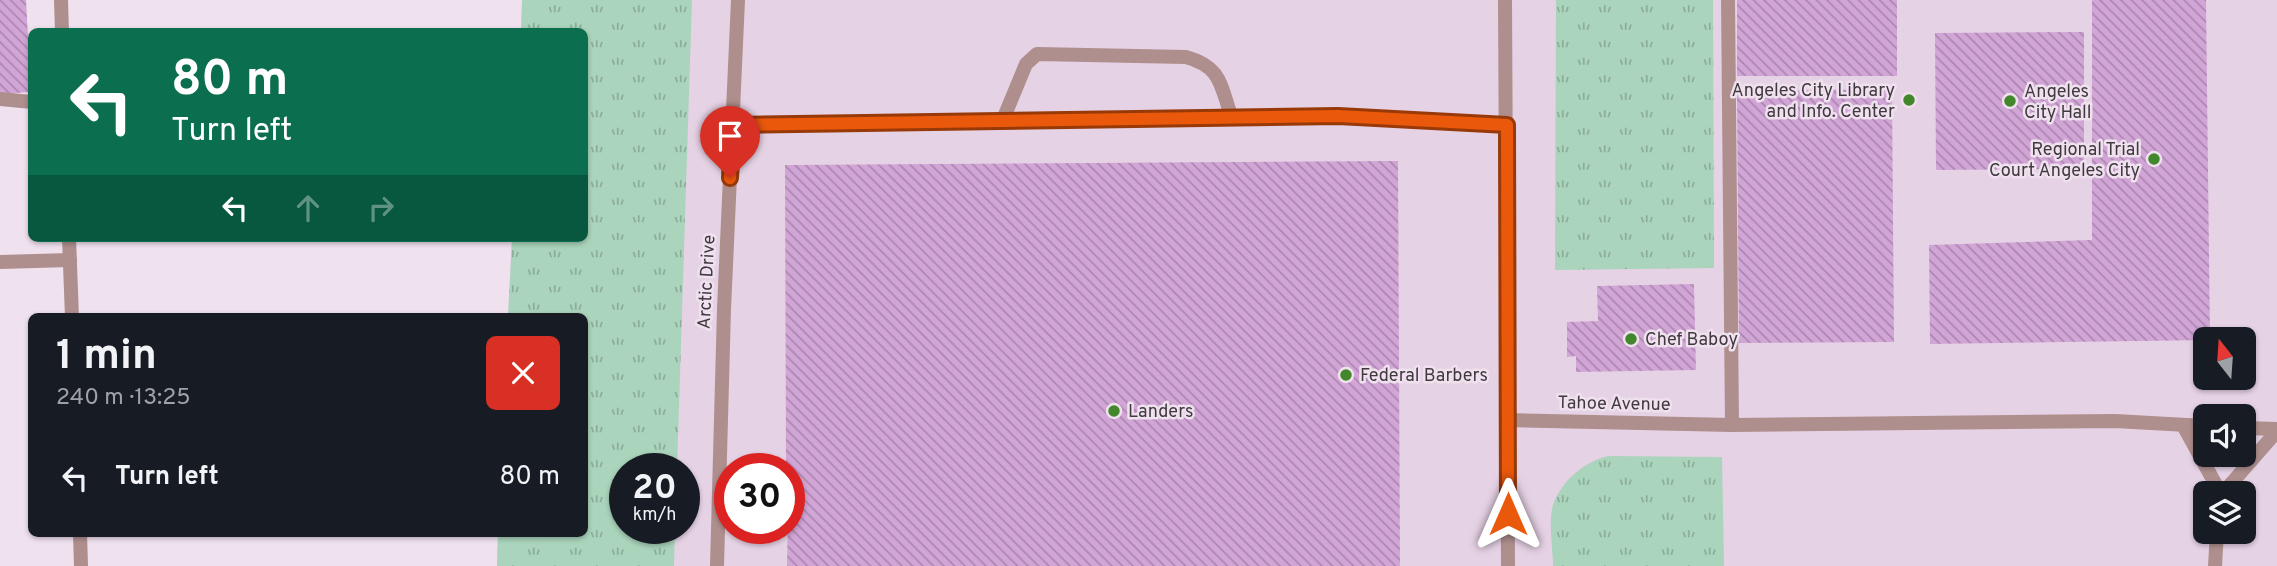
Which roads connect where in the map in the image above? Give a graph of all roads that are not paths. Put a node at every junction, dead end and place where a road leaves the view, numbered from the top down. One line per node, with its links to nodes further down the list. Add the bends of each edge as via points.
1 (61, 0): 5 (street)
2 (738, 0): 10 (street, Arctic Drive)
3 (1505, 0): 11 (street)
4 (1728, 0): 17 (street)
5 (62, 28)
6 (0, 99): 7 (street)
7 (28, 102)
8 (1232, 118): 9 (street); 9 (street, via 1214,69 1201,61 1037,54 1026,64); 11 (street, via 1338,116)
9 (1002, 122): 10 (street)
10 (733, 125): 27 (street, Arctic Drive)
11 (1507, 125): 16 (street)
12 (69, 242): 13 (street)
13 (70, 260): 14 (street); 15 (street)
14 (0, 262)
15 (72, 313)
16 (1507, 420): 17 (street, Tahoe Avenue); 28 (street)
17 (1726, 425): 18 (street, Tahoe Avenue, via 2115,421)
18 (2184, 427): 19 (street, Tahoe Avenue); 22 (street)
19 (2193, 427)
20 (2256, 429): 21 (street)
21 (2277, 430): 23 (street)
22 (2215, 481)
23 (2233, 481)
24 (80, 537): 26 (street)
25 (2217, 544): 29 (street)
26 (82, 566)
27 (717, 566)
28 (1508, 566)
29 (2216, 566)

